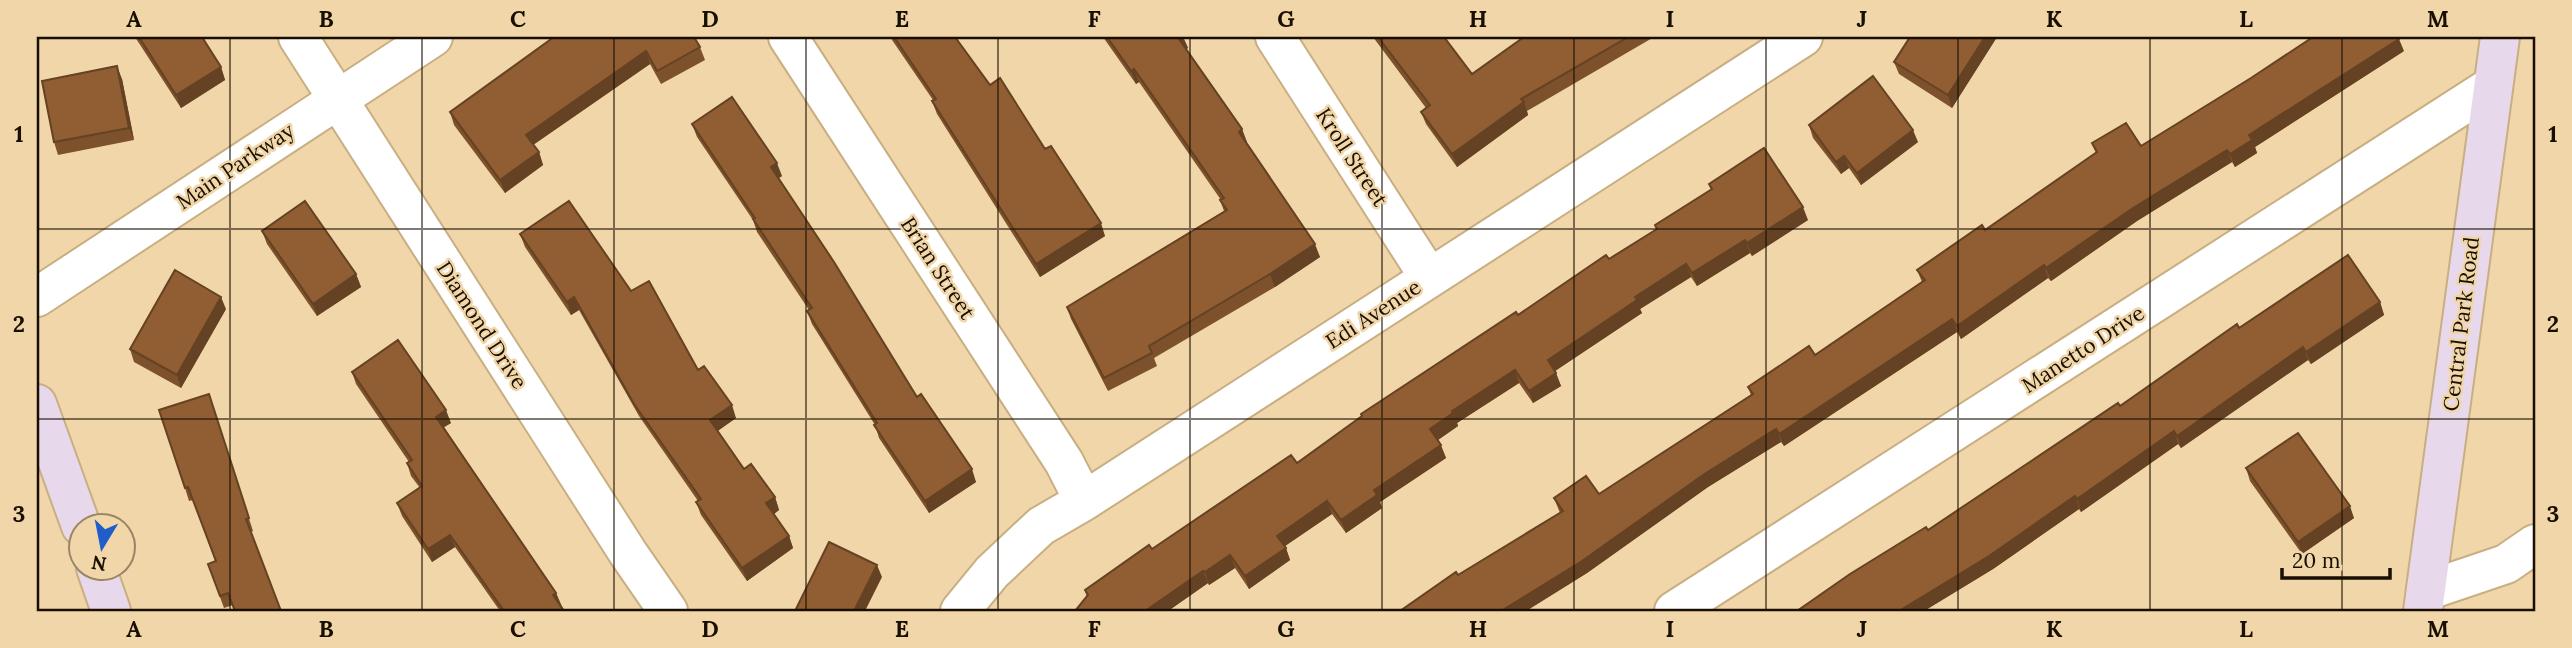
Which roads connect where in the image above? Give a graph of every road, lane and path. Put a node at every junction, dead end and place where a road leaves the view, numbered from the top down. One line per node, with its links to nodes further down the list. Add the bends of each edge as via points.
1 (298, 37): 8 (street, Diamond Drive)
2 (433, 37): 8 (street, Main Parkway)
3 (788, 37): 12 (street, Brian Street, via 1064,462)
4 (1275, 37): 9 (street, Kroll Street)
5 (1803, 37): 9 (street, Edi Avenue)
6 (2500, 37): 7 (street, Central Park Road)
7 (2492, 86): 16 (street, Central Park Road); 20 (street, Manetto Drive)
8 (337, 99): 10 (street, Main Parkway); 18 (street, Diamond Drive)
9 (1429, 277): 12 (street, Edi Avenue)
10 (37, 297)
11 (37, 404): 13 (street)
12 (1084, 501): 19 (street, Edi Avenue, via 1041,526 992,572)
13 (75, 512)
14 (2535, 544): 16 (street, via 2506,564)
15 (101, 582): 17 (street)
16 (2425, 601)
17 (111, 611)
18 (668, 611)
19 (960, 611)
20 (1674, 611)

